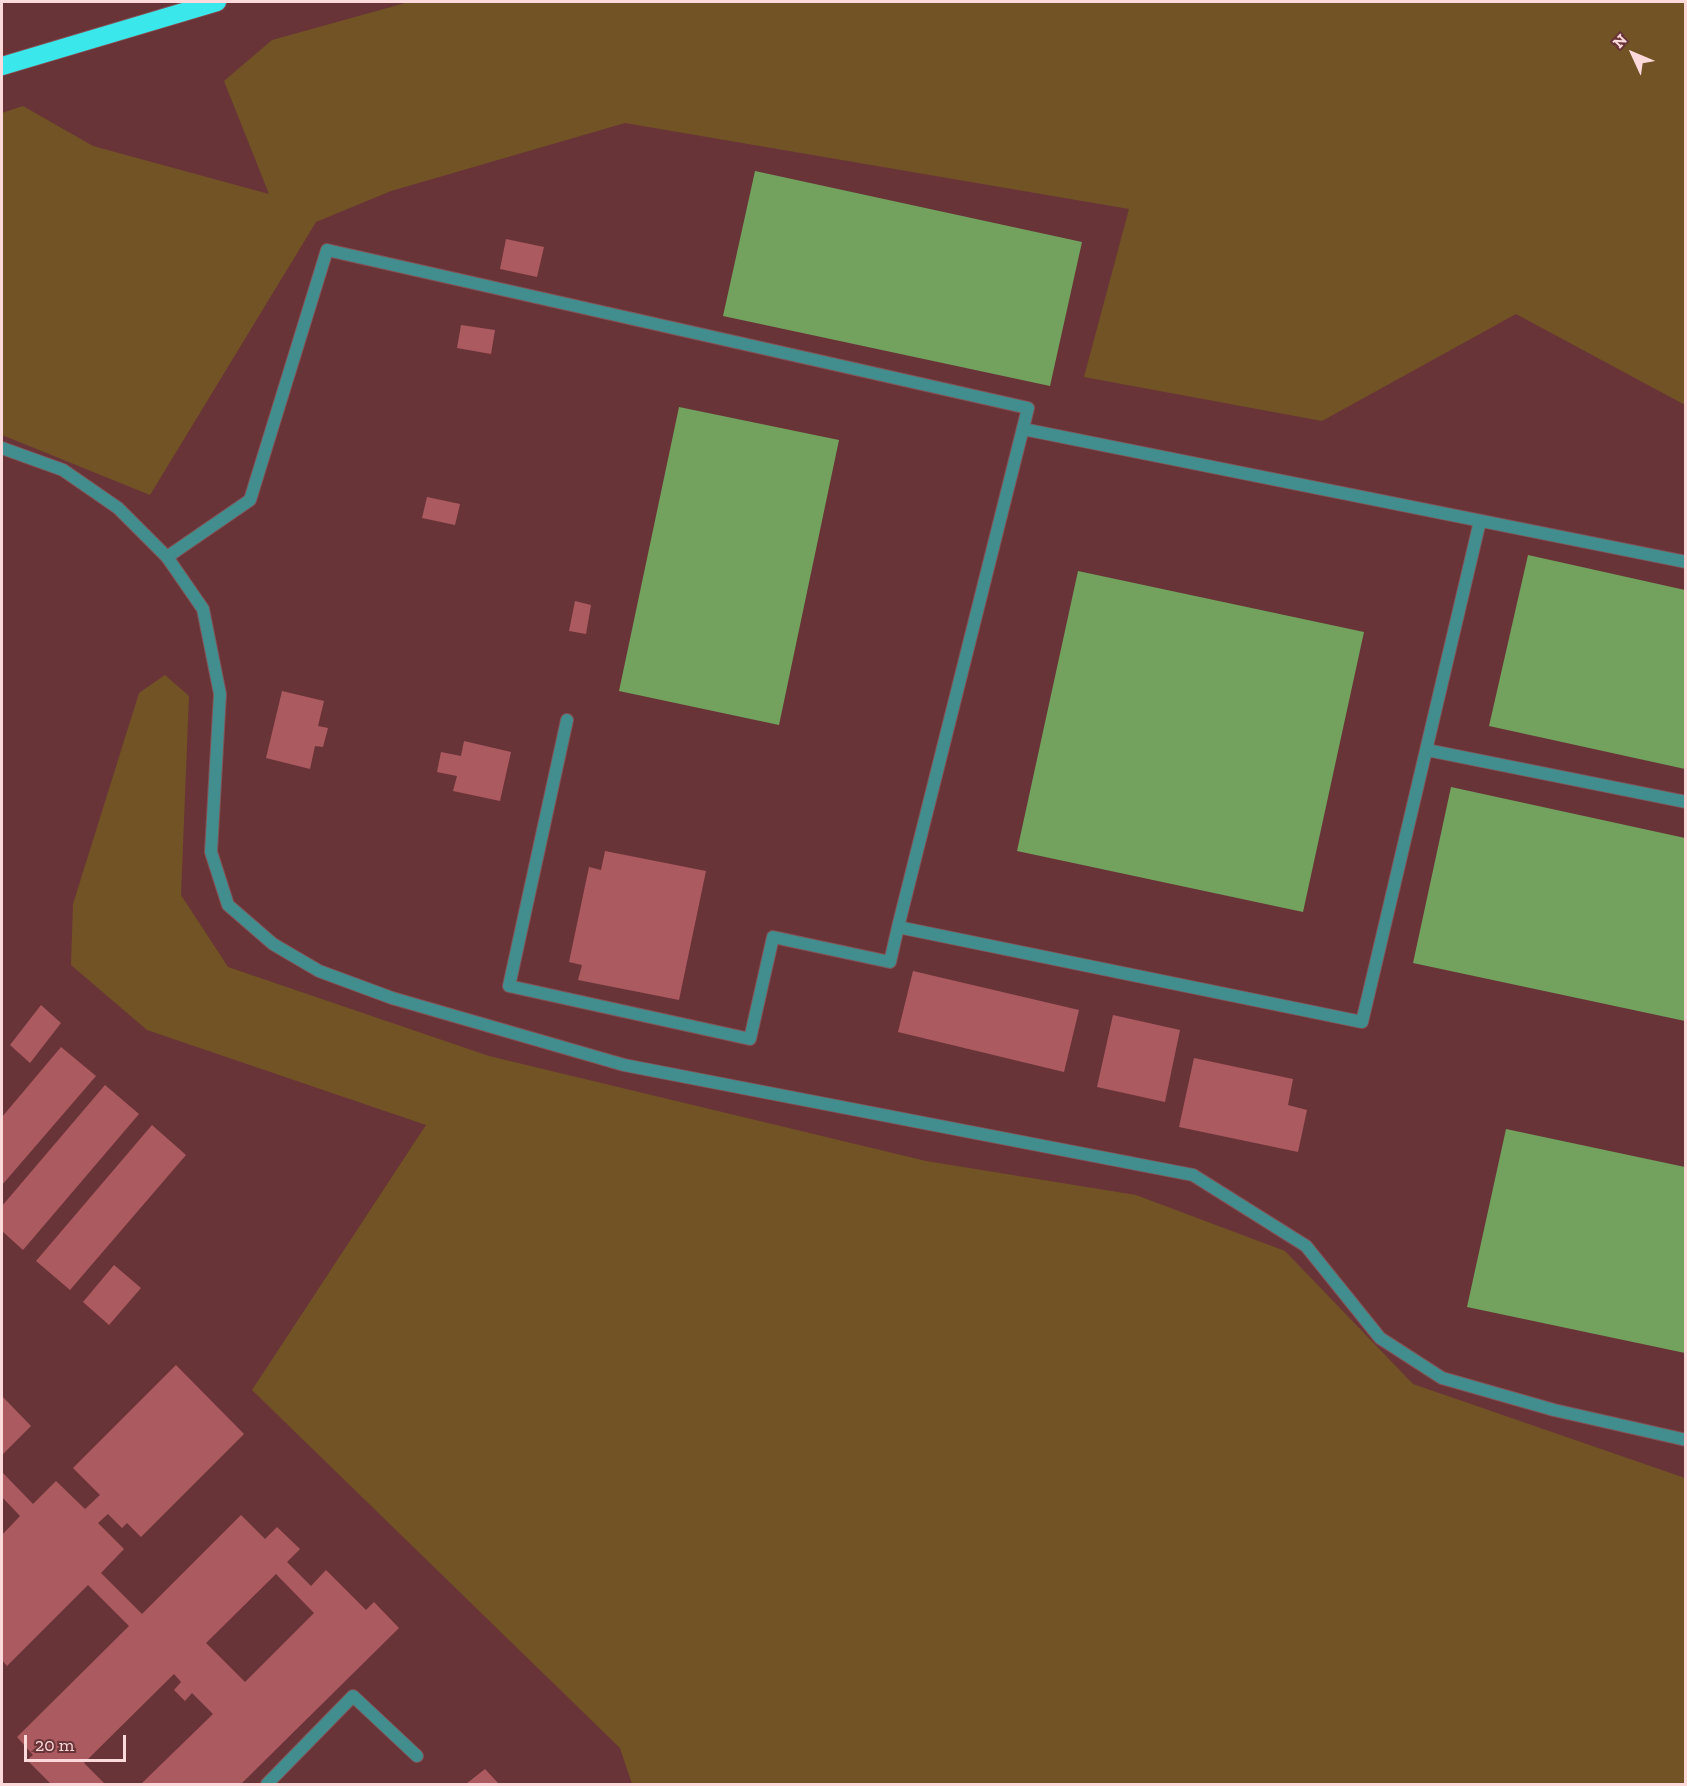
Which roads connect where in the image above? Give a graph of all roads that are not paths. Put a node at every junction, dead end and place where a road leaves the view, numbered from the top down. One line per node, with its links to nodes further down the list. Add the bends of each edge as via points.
1 (217, 2): 2 (highway)
2 (2, 66)
3 (1023, 429): 5 (street); 6 (street, via 1028,408 327,250 250,500); 11 (street)
4 (2, 448): 6 (street, via 63,470 118,508)
5 (1480, 521): 7 (street); 9 (street)
6 (166, 557): 12 (street, via 203,609 220,694 211,852 228,905 273,944 319,971 392,998 624,1065 1192,1175 1306,1245 1380,1338 1442,1378 1554,1410)
7 (1686, 562)
8 (567, 720): 11 (street, via 509,986 750,1039 773,937 890,962)
9 (1426, 750): 10 (street); 11 (street, via 1362,1022)
10 (1686, 801)
11 (898, 927)
12 (1686, 1440)
13 (417, 1756): 14 (street, via 353,1696)
14 (267, 1785)

